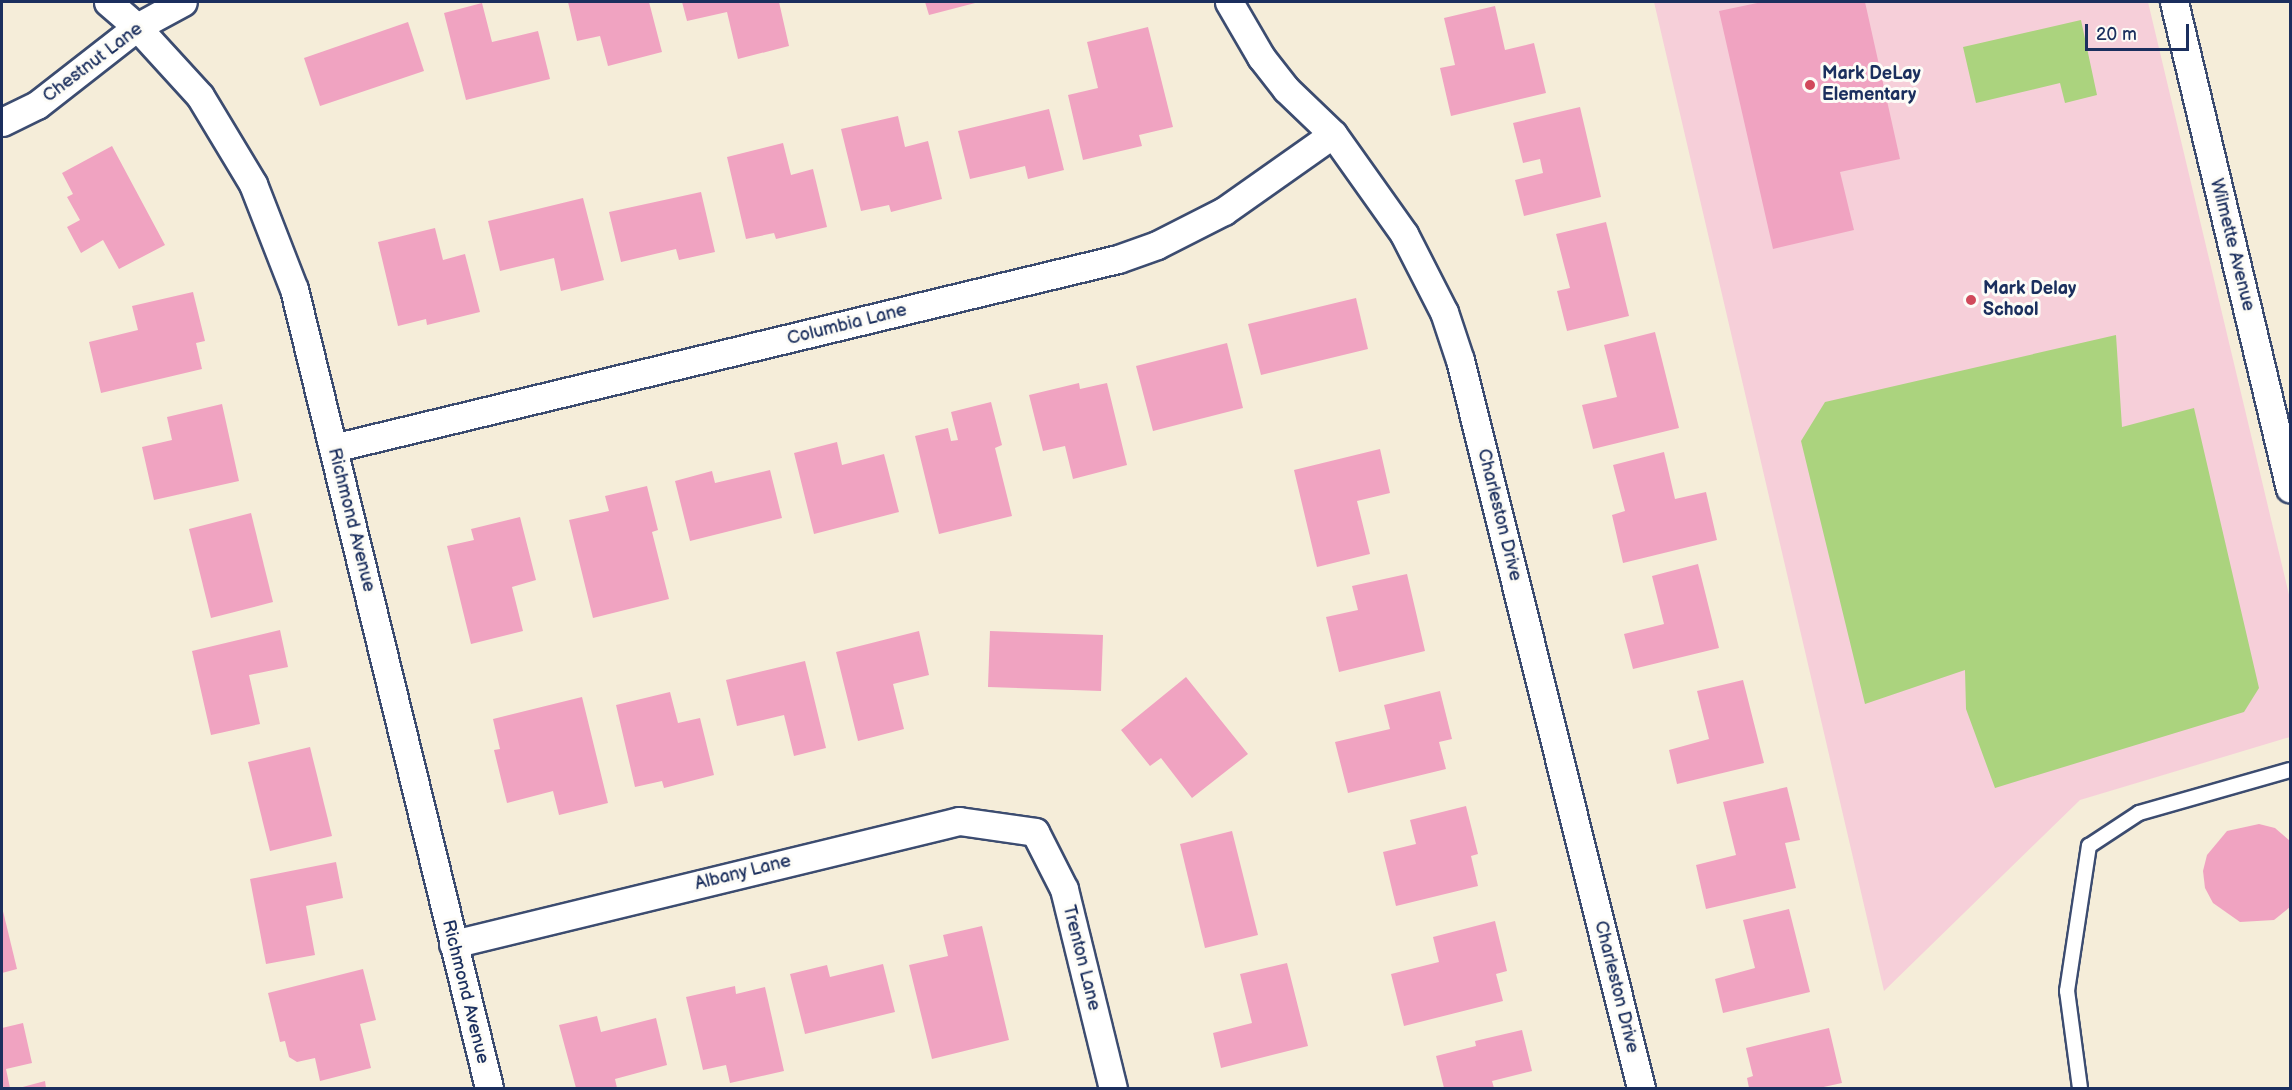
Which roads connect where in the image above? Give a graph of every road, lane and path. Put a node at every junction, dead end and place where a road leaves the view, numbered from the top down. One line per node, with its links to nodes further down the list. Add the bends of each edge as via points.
1 (108, 2): 5 (street, Richmond Avenue)
2 (183, 2): 5 (street, Chestnut Lane)
3 (1229, 2): 7 (street, Charleston Drive, via 1261,57 1286,89)
4 (2174, 2): 9 (street, Wilmette Avenue)
5 (137, 27): 6 (street, Chestnut Lane, via 37,105); 8 (street, Richmond Avenue, via 200,96 268,216 294,289)
6 (2, 122)
7 (1333, 134): 8 (street, Columbia Lane, via 1224,211 1157,245 1118,259); 15 (street, Charleston Drive, via 1426,271 1460,360)
8 (333, 448): 12 (street, Richmond Avenue)
9 (2290, 488)
10 (2290, 770): 16 (lane, via 2139,813 2089,846 2067,991)
11 (1035, 832): 12 (street, Albany Lane, via 959,821); 14 (street, Trenton Lane, via 1064,889)
12 (453, 944): 13 (street, Richmond Avenue)
13 (489, 1089)
14 (1113, 1089)
15 (1641, 1089)
16 (2080, 1089)

